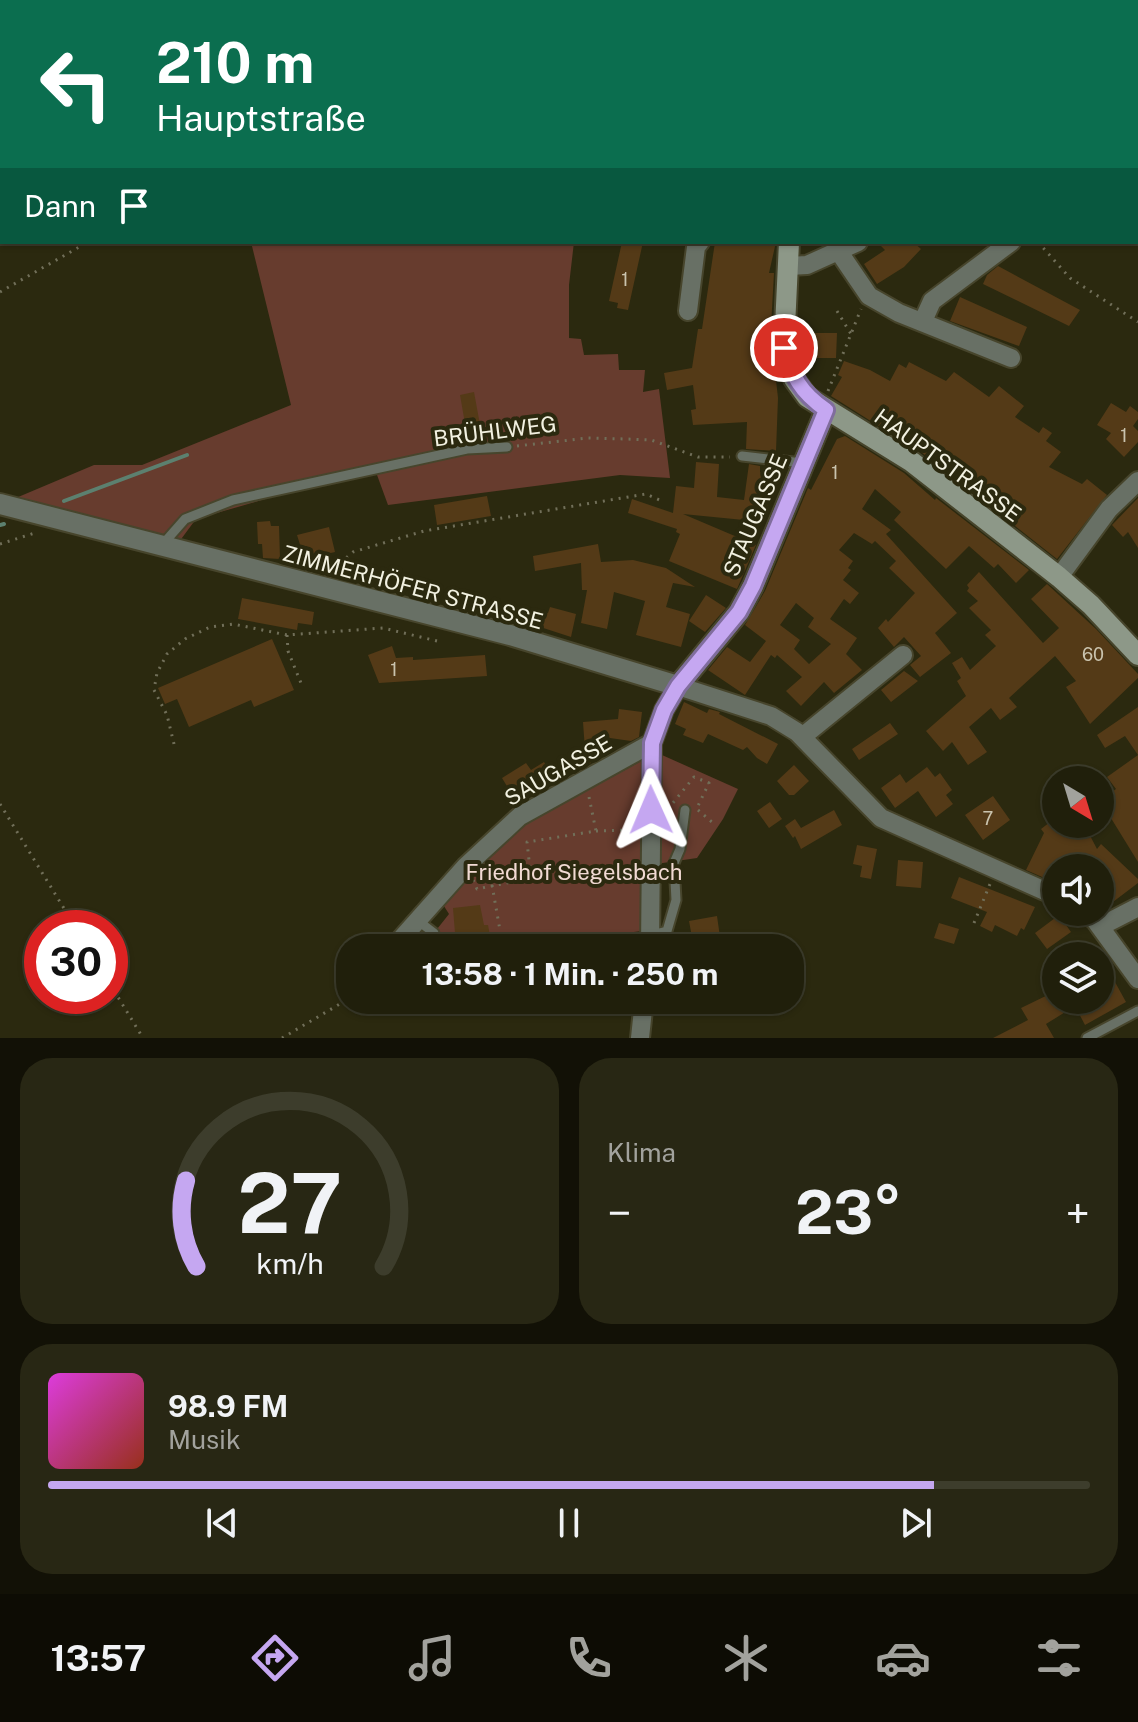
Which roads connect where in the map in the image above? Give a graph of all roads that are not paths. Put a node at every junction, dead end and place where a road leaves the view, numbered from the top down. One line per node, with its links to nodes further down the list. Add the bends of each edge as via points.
1 (698, 244): 7 (street)
2 (789, 244): 6 (main road, HAUPTSTRASSE)
3 (854, 244): 5 (street)
4 (1008, 244): 8 (street, via 932,301)
5 (839, 252): 6 (street); 8 (street, via 869,296)
6 (789, 266): 10 (main road, HAUPTSTRASSE, via 784,348 794,379)
7 (688, 311)
8 (923, 321): 9 (street)
9 (1011, 358)
10 (823, 408): 13 (street, STAUGASSE); 17 (main road, HAUPTSTRASSE, via 912,462)
11 (507, 447): 16 (lane, BRÜHLWEG, via 467,449 233,500 185,519)
12 (742, 456): 13 (lane)
13 (802, 463): 20 (street, STAUGASSE, via 739,612)
14 (1138, 481): 17 (street, via 1109,509)
15 (0, 504): 16 (street, ZIMMERHÖFER STRASSE)
16 (161, 546): 20 (street, ZIMMERHÖFER STRASSE, via 510,635)
17 (1059, 577): 19 (main road, HAUPTSTRASSE)
18 (903, 655): 21 (street)
19 (1138, 655)
20 (678, 686): 21 (street, via 771,716); 22 (street, STAUGASSE)
21 (802, 737): 24 (street, via 881,818)
22 (652, 743): 27 (street, SAUGASSE, via 520,816); 31 (street, STAUGASSE)
23 (685, 810): 32 (lane, via 674,863 676,900 672,921)
24 (1042, 890)
25 (1138, 907): 26 (street)
26 (1114, 919)
27 (417, 920): 29 (lane); 30 (street, SAUGASSE)
28 (1098, 926): 33 (street)
29 (434, 933)
30 (405, 934)
31 (650, 934)
32 (662, 934)
33 (1138, 979)
34 (1138, 1011): 37 (lane)
35 (643, 1014): 36 (street)
36 (640, 1038)
37 (1087, 1038)

